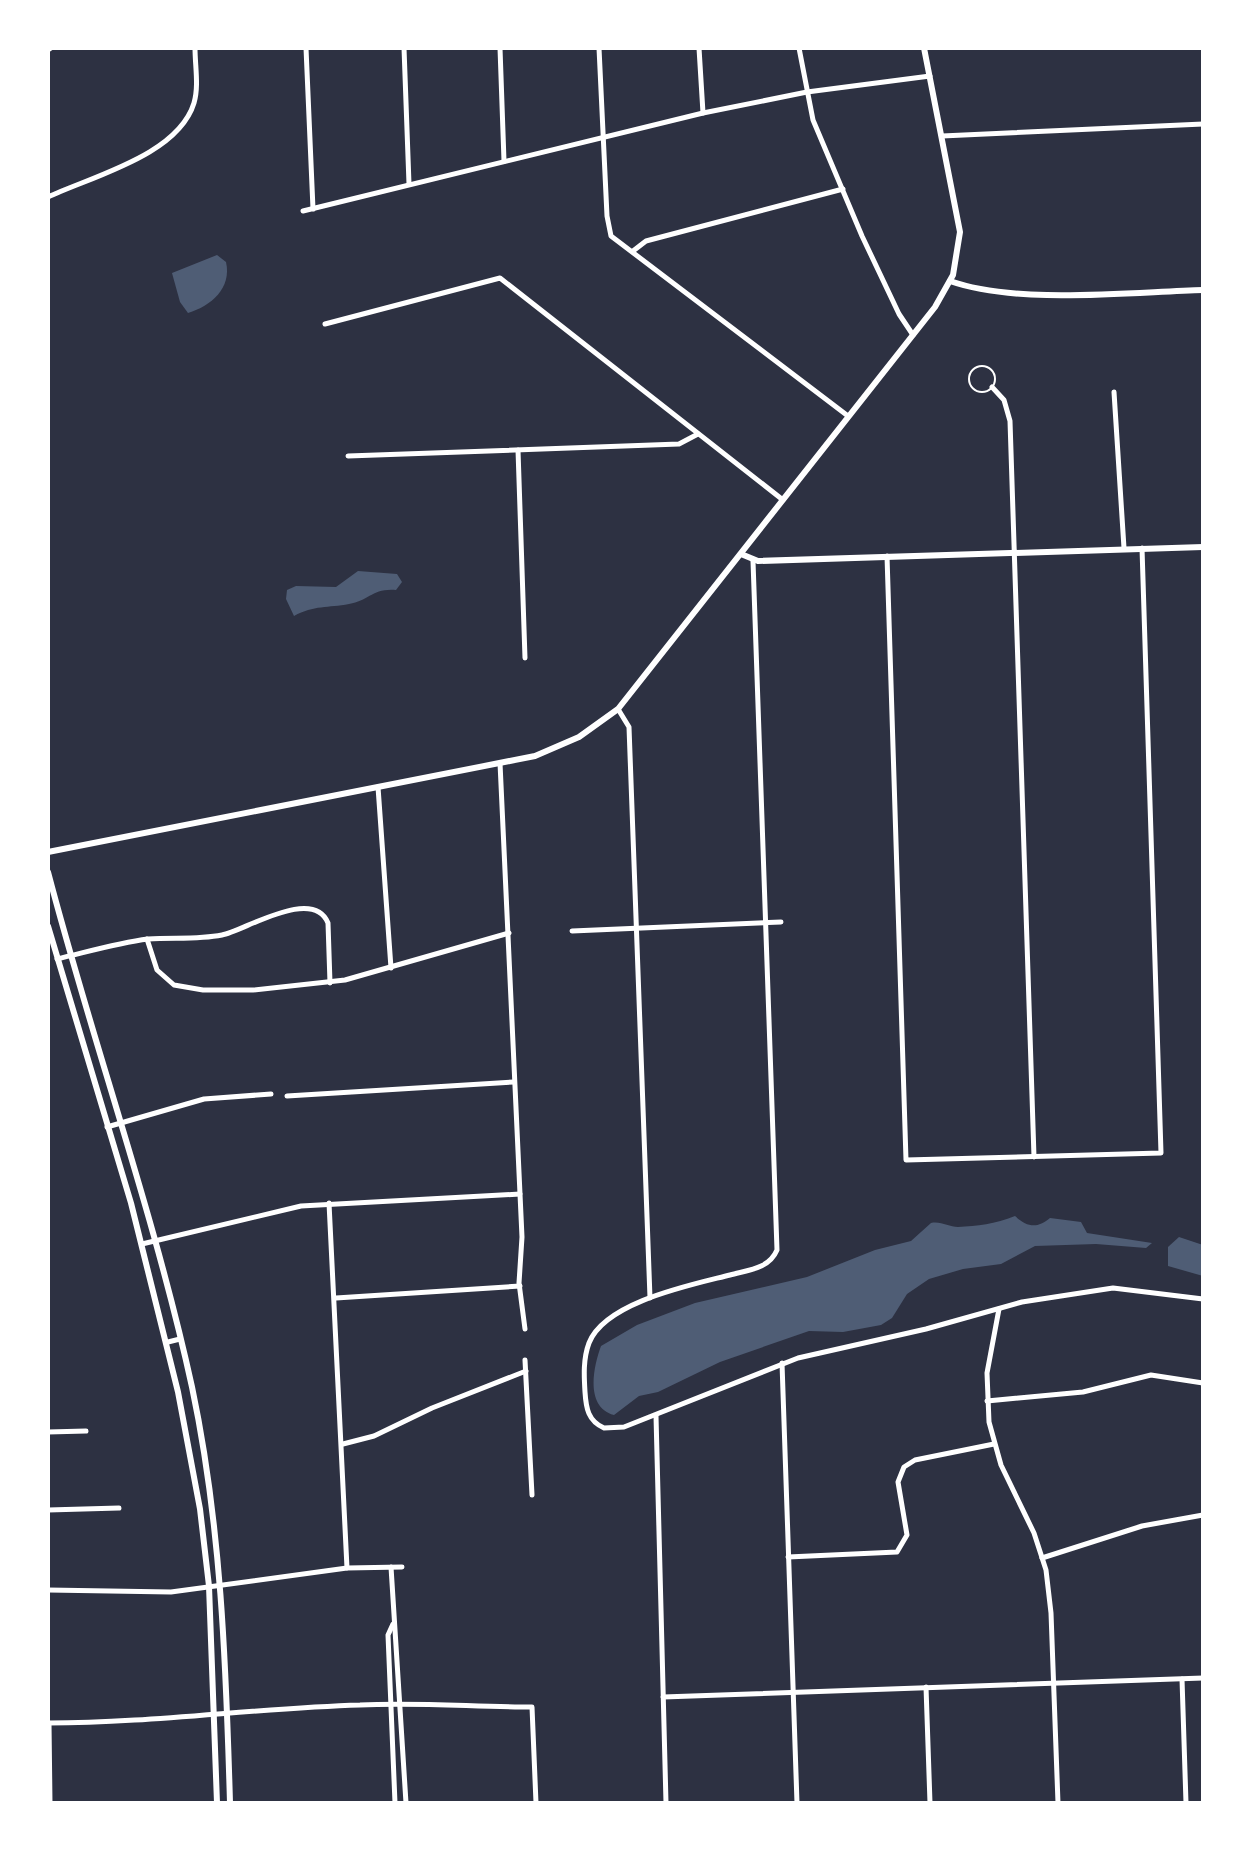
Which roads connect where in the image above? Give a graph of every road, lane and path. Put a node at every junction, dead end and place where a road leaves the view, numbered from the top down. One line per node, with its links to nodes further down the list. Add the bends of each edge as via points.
1 (195, 48): 18 (street, via 195,97 176,133 158,148)
2 (306, 48): 19 (street)
3 (404, 48): 16 (street)
4 (500, 48): 15 (street)
5 (599, 48): 14 (street)
6 (699, 48): 11 (street)
7 (799, 48): 10 (street)
8 (924, 48): 9 (street)
9 (930, 76): 10 (street); 13 (street)
10 (807, 92): 11 (street); 17 (street, via 811,115)
11 (703, 113): 14 (street)
12 (1203, 124): 13 (street)
13 (942, 136): 22 (street, via 960,232)
14 (602, 137): 15 (street); 21 (street, via 609,230 616,242)
15 (504, 161): 16 (street)
16 (409, 184): 19 (street)
17 (843, 189): 21 (street, via 646,241); 25 (street)
18 (48, 197)
19 (313, 209): 20 (street)
20 (303, 211)
21 (633, 251): 28 (street)
22 (950, 281): 23 (street, via 984,290 1035,293); 25 (street)
23 (1203, 290)
24 (325, 324): 29 (street, via 499,278)
25 (913, 335): 28 (street)
26 (992, 387): 26 (lane, via 995,378 990,370 981,367 973,372 970,381 975,389 984,392); 36 (street, via 1009,412)
27 (1114, 392): 34 (street)
28 (848, 416): 32 (street)
29 (698, 434): 30 (street, via 679,444); 32 (street)
30 (518, 450): 31 (street); 40 (street)
31 (348, 456)
32 (783, 500): 37 (street)
33 (1203, 547): 35 (street)
34 (1124, 548): 35 (street); 36 (street)
35 (1142, 548): 62 (street, via 1161,1153)
36 (1016, 552): 38 (street); 62 (street)
37 (741, 554): 39 (street); 41 (street)
38 (887, 556): 39 (street); 62 (street, via 906,1160)
39 (753, 561): 47 (street)
40 (525, 658)
41 (618, 709): 42 (street, via 565,745); 49 (street, via 629,727)
42 (500, 763): 43 (street); 51 (street)
43 (378, 787): 44 (street); 55 (street)
44 (48, 852)
45 (48, 872): 53 (street)
46 (781, 922): 47 (street)
47 (766, 923): 49 (street); 69 (street, via 778,1245 772,1259 752,1269)
48 (48, 926): 54 (street)
49 (636, 929): 50 (street); 69 (street)
50 (572, 931)
51 (509, 933): 55 (street); 57 (street)
52 (147, 939): 53 (street); 56 (street, via 158,972 180,987 253,990); 56 (street, via 218,936 271,914 317,911 328,923)
53 (69, 956): 54 (street); 60 (street)
54 (56, 960): 61 (street)
55 (391, 968): 56 (street)
56 (330, 983)
57 (514, 1082): 59 (street); 63 (street)
58 (271, 1094): 60 (street, via 204,1099)
59 (287, 1096)
60 (118, 1123): 61 (street); 65 (street)
61 (106, 1127): 66 (street)
62 (1034, 1157)
63 (520, 1194): 64 (street); 67 (street)
64 (329, 1203): 65 (street, via 278,1209); 68 (street)
65 (156, 1241): 66 (street); 73 (street)
66 (142, 1244): 74 (street)
67 (520, 1286): 68 (street); 72 (street)
68 (336, 1298): 85 (street)
69 (650, 1298): 82 (street, via 596,1331 584,1375 586,1406 599,1425 620,1428)
70 (1203, 1299): 71 (street, via 1101,1289)
71 (999, 1308): 76 (street); 81 (street, via 988,1361)
72 (525, 1329)
73 (180, 1339): 74 (street); 79 (street)
74 (168, 1342): 80 (street)
75 (525, 1360): 77 (street)
76 (782, 1363): 82 (street); 93 (street)
77 (526, 1371): 85 (street, via 374,1436); 89 (street)
78 (1203, 1383): 81 (street, via 1151,1375 1083,1392)
79 (192, 1389): 80 (street); 87 (street)
80 (178, 1392): 88 (street)
81 (987, 1401): 86 (street)
82 (656, 1416): 107 (street)
83 (86, 1431): 84 (street)
84 (48, 1432)
85 (343, 1444): 97 (street)
86 (994, 1444): 93 (street, via 915,1460 904,1467 898,1482 907,1535 897,1552); 94 (street)
87 (207, 1478): 88 (street); 98 (street)
88 (194, 1479): 99 (street)
89 (532, 1495)
90 (119, 1508): 91 (street)
91 (48, 1510)
92 (1203, 1515): 94 (street, via 1142,1526)
93 (788, 1557): 106 (street)
94 (1042, 1558): 104 (street, via 1051,1613)
95 (391, 1567): 96 (street); 97 (street); 101 (street)
96 (402, 1567)
97 (347, 1568): 98 (street)
98 (222, 1585): 99 (street); 110 (street)
99 (209, 1586): 100 (street, via 161,1592); 111 (street)
100 (48, 1590)
101 (393, 1623): 108 (street, via 388,1635); 109 (street)
102 (1203, 1678): 103 (street)
103 (1182, 1679): 104 (street); 123 (street)
104 (1053, 1681): 105 (street); 122 (street)
105 (926, 1687): 106 (street); 121 (street)
106 (792, 1692): 107 (street); 120 (street)
107 (663, 1697): 119 (street)
108 (391, 1705): 109 (street); 110 (street); 116 (street)
109 (402, 1705): 117 (street); 118 (street, via 532,1707)
110 (227, 1712): 111 (street); 115 (street)
111 (215, 1713): 112 (street); 114 (street)
112 (48, 1723): 113 (street)
113 (50, 1803)
114 (217, 1803)
115 (230, 1803)
116 (395, 1803)
117 (406, 1803)
118 (536, 1803)
119 (666, 1803)
120 (797, 1803)
121 (930, 1803)
122 (1058, 1803)
123 (1186, 1803)

